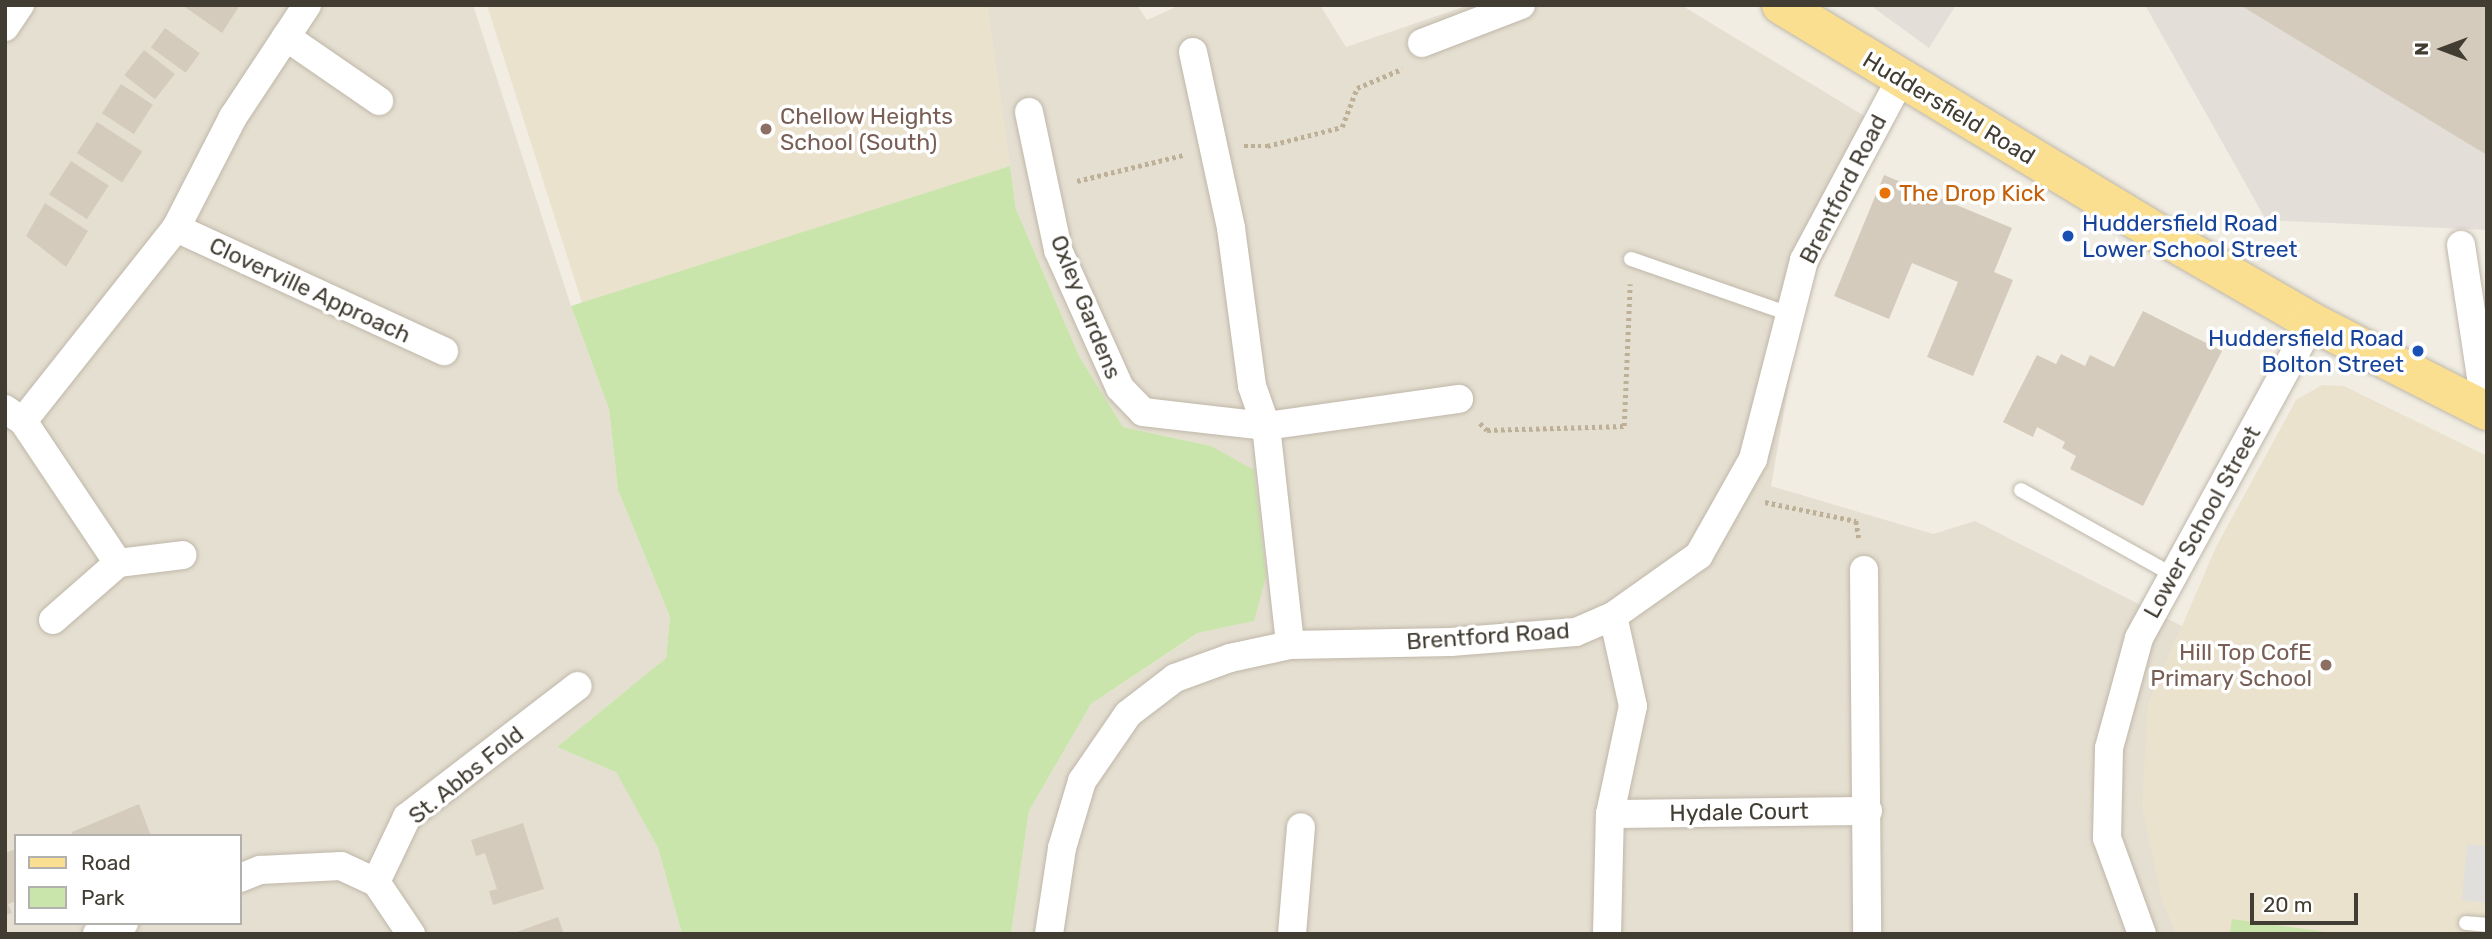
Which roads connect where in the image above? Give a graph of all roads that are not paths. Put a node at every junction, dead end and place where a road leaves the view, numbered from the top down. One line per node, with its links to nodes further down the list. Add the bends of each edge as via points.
1 (20, 5): 5 (street)
2 (307, 5): 6 (street)
3 (1521, 5): 7 (street)
4 (1781, 5): 9 (main road, Huddersfield Road)
5 (5, 27)
6 (286, 37): 10 (street); 12 (street, via 233,117)
7 (1422, 43)
8 (1193, 52): 21 (street, via 1231,228 1252,386)
9 (1900, 80): 15 (street, Brentford Road, via 1804,260); 16 (main road, Huddersfield Road)
10 (379, 101)
11 (1029, 112): 21 (street, Oxley Gardens, via 1058,250 1120,388 1143,412)
12 (176, 228): 17 (street, Cloverville Approach); 20 (street)
13 (2461, 245): 19 (street)
14 (1631, 259): 15 (lane)
15 (1790, 314): 27 (street, Brentford Road, via 1753,459 1699,555)
16 (2312, 322): 19 (main road, Huddersfield Road); 26 (street, Lower School Street)
17 (444, 351)
18 (1459, 399): 21 (street, Oxley Gardens)
19 (2487, 411)
20 (14, 415): 24 (street)
21 (1266, 426): 29 (street)
22 (2021, 490): 26 (lane)
23 (184, 555): 24 (street)
24 (118, 563): 28 (street)
25 (1864, 570): 31 (street)
26 (2171, 574): 45 (street, Lower School Street, via 2139,638 2109,748 2107,838)
27 (1613, 616): 29 (street, Brentford Road, via 1576,632 1451,642); 32 (street, via 1633,706)
28 (53, 620)
29 (1290, 645): 41 (street, Brentford Road, via 1230,658 1175,678 1128,715 1082,781 1062,848)
30 (579, 686): 35 (street, St. Abbs Fold, via 407,817)
31 (1868, 810): 32 (street, Hydale Court); 44 (street)
32 (1610, 814): 43 (street)
33 (1301, 827): 42 (street)
34 (242, 877): 35 (street, via 260,870 341,866)
35 (376, 882): 40 (street)
36 (2466, 923): 38 (lane)
37 (119, 925): 39 (street)
38 (2487, 925)
39 (97, 934)
40 (411, 934)
41 (1049, 934)
42 (1292, 934)
43 (1606, 934)
44 (1867, 934)
45 (2142, 934)

